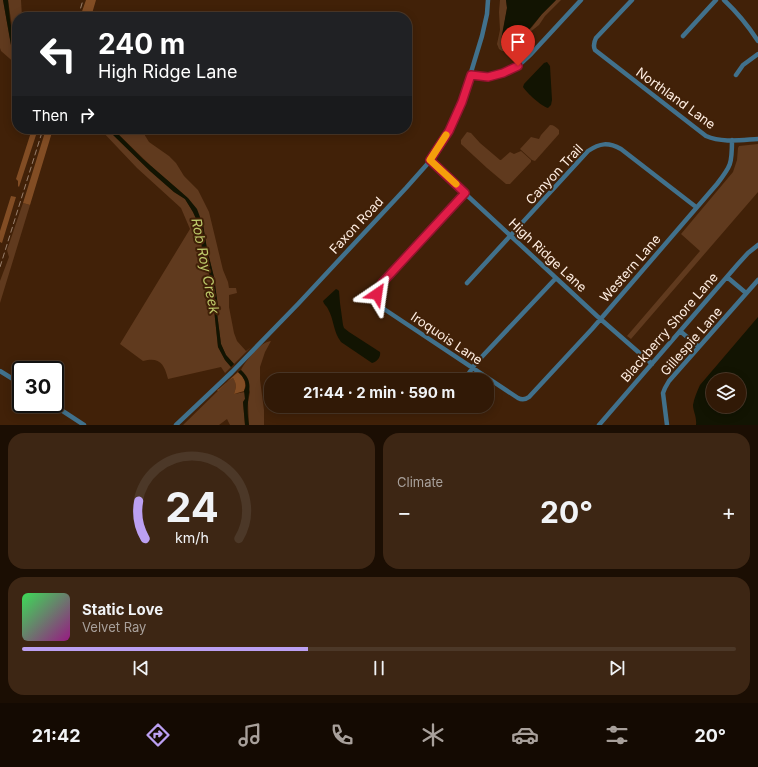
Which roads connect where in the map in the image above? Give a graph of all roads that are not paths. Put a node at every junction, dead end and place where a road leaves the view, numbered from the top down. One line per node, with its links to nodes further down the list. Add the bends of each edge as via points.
1 (488, 0): 9 (street, Faxon Road, via 487,14)
2 (581, 0): 9 (street, via 518,66 488,77)
3 (632, 0): 12 (street, Northland Lane, via 596,38 594,48 706,136 718,140)
4 (716, 0): 6 (street)
5 (724, 0): 7 (street, via 746,22)
6 (683, 36)
7 (758, 41)
8 (758, 54): 10 (street, via 743,65)
9 (471, 75): 13 (street, Faxon Road, via 449,131)
10 (736, 75)
11 (758, 139): 12 (street, Northland Lane)
12 (732, 140): 15 (street, Western Lane, via 732,158 728,170)
13 (430, 160): 14 (street, High Ridge Lane); 34 (street, Faxon Road, via 292,310)
14 (465, 193): 16 (street, High Ridge Lane); 27 (street, Iroquois Lane, via 382,283 377,297 384,309)
15 (696, 207): 16 (street, Canyon Trail, via 621,149 608,144 599,145 588,151); 23 (street, Western Lane)
16 (510, 236): 19 (street, High Ridge Lane); 21 (street, Canyon Trail)
17 (758, 245): 18 (street, Blackberry Shore Lane)
18 (727, 277): 22 (street); 24 (street, Blackberry Shore Lane)
19 (556, 278): 23 (street, High Ridge Lane); 27 (street)
20 (758, 280): 22 (street, Gillespie Lane)
21 (467, 284)
22 (746, 293): 25 (street, Gillespie Lane)
23 (600, 319): 26 (street, High Ridge Lane); 31 (street, Western Lane)
24 (680, 331): 25 (street); 26 (street, Blackberry Shore Lane)
25 (699, 347): 36 (street, Gillespie Lane, via 665,388 663,393)
26 (652, 364): 35 (street, Blackberry Shore Lane)
27 (472, 368): 29 (street); 31 (street, Iroquois Lane)
28 (0, 371): 30 (street)
29 (469, 373)
30 (12, 378)
31 (524, 400)
32 (64, 412): 33 (street)
33 (84, 425)
34 (176, 425)
35 (599, 425)
36 (667, 425)

